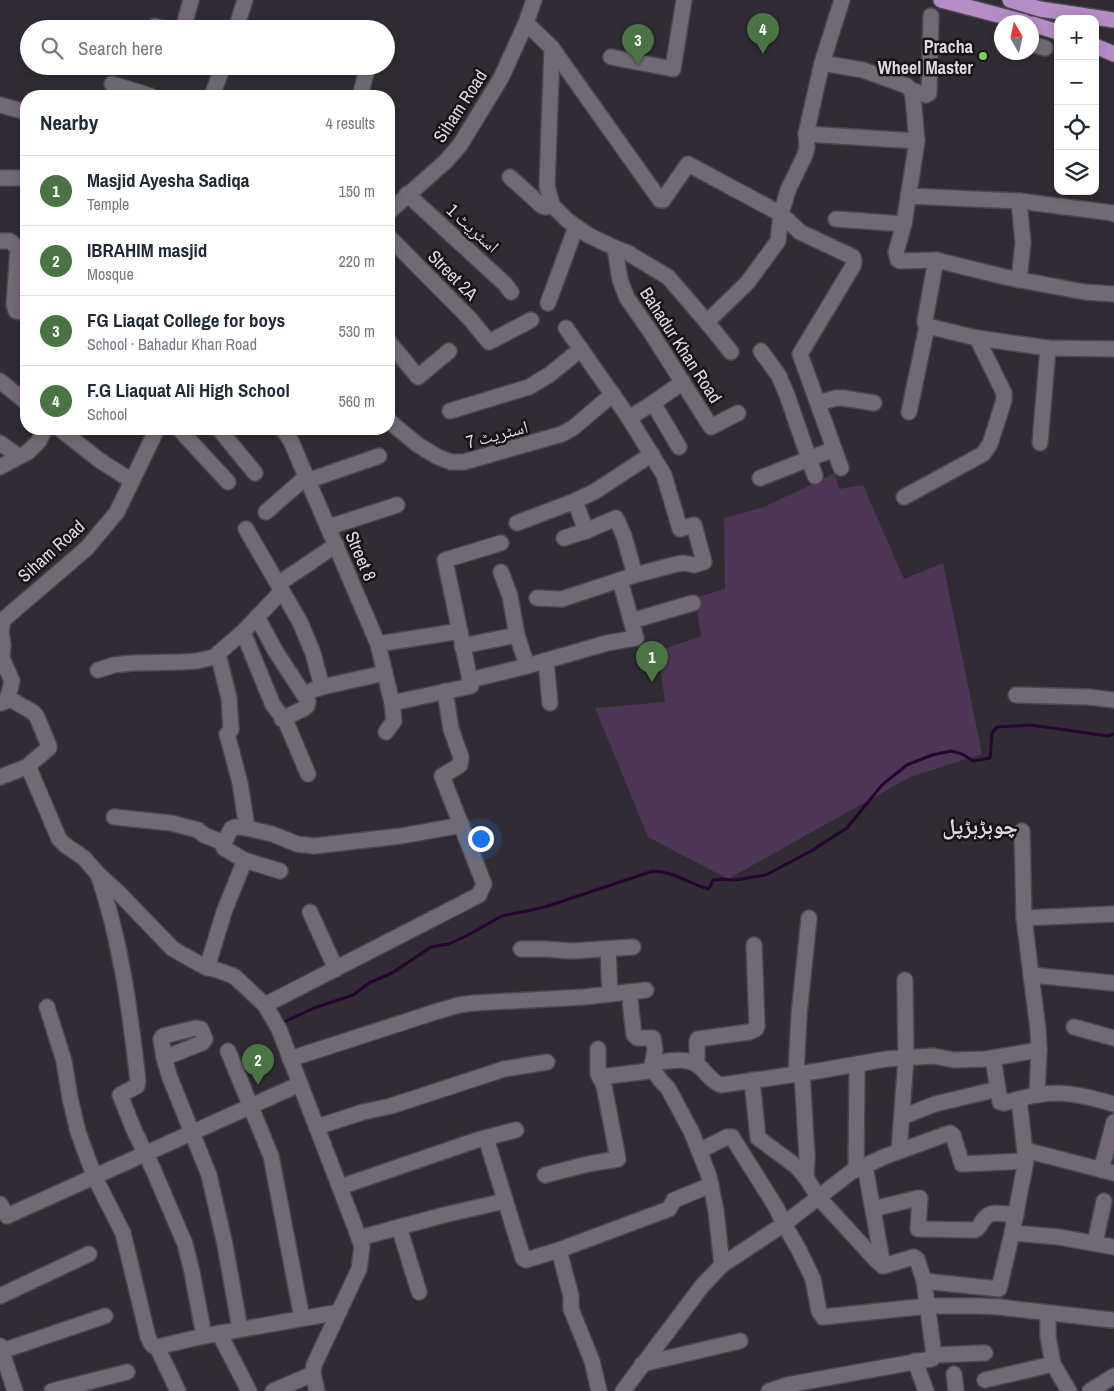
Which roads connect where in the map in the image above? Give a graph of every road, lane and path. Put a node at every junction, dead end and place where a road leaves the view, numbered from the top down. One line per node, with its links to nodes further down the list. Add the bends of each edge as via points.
1 (191, 0): 12 (street)
2 (245, 0): 13 (street)
3 (534, 0): 15 (street, Siham Road)
4 (684, 0): 25 (street, via 673,69)
5 (842, 0): 26 (street)
6 (941, 0): 9 (highway)
7 (1010, 0): 8 (highway)
8 (1033, 5): 10 (highway); 14 (highway)
9 (998, 15)
10 (1062, 15)
11 (931, 16): 33 (street, via 929,93)
12 (185, 20)
13 (239, 20)
14 (1114, 20)
15 (526, 23): 22 (street); 41 (street, Siham Road, via 501,78 460,145)
16 (1039, 26): 18 (highway)
17 (1099, 26): 19 (highway)
18 (1054, 31)
19 (1114, 31)
20 (1099, 43): 21 (highway)
21 (1114, 47)
22 (552, 48): 44 (street, via 548,186); 46 (street, via 660,200 688,164)
23 (1099, 48): 24 (highway)
24 (1114, 54)
25 (610, 56)
26 (822, 63): 33 (street, via 863,70); 36 (street)
27 (219, 75): 31 (street)
28 (366, 75): 32 (street)
29 (112, 84): 30 (street)
30 (132, 90)
31 (214, 90)
32 (362, 90)
33 (911, 90): 37 (street)
34 (0, 104): 35 (street)
35 (20, 110)
36 (806, 134): 37 (street); 46 (street, via 805,155 788,190)
37 (917, 141): 42 (street)
38 (510, 177): 44 (street, via 542,206)
39 (0, 178): 40 (street)
40 (20, 178)
41 (407, 194): 45 (street, Siham Road); 58 (street, اسٹریٹ 1)
42 (908, 196): 43 (street); 49 (street)
43 (1019, 201): 47 (street); 57 (street, via 1023,243)
44 (552, 205): 50 (street)
45 (395, 206)
46 (782, 214): 63 (street, via 778,241 748,282); 79 (street, via 800,232 853,257 854,261 800,354)
47 (1114, 214)
48 (836, 219): 49 (street)
49 (904, 224): 55 (street, via 896,252 898,260)
50 (576, 227): 53 (street); 60 (street)
51 (0, 241): 54 (street, via 10,241)
52 (395, 244): 62 (street, Street 2A, via 489,342)
53 (615, 248): 63 (street, via 628,252 668,277); 75 (street, Bahadur Khan Road, via 622,288 627,298)
54 (20, 250)
55 (936, 260): 57 (street); 64 (street, via 925,320)
56 (20, 265): 61 (street, via 14,304 16,311)
57 (1019, 280): 59 (street)
58 (511, 292)
59 (1114, 294)
60 (548, 303)
61 (20, 312)
62 (531, 320)
63 (706, 321): 73 (street)
64 (927, 326): 66 (street); 82 (street)
65 (566, 328): 69 (street)
66 (977, 338): 67 (street); 108 (street, via 1004,394 990,444 982,454)
67 (1048, 348): 70 (street); 93 (street)
68 (395, 349): 71 (street, via 418,377)
69 (581, 349): 76 (street); 81 (street, via 528,387)
70 (1114, 350)
71 (449, 351)
72 (761, 351): 99 (street, via 779,376)
73 (731, 352)
74 (0, 382): 77 (street)
75 (683, 382): 78 (street); 83 (street, Bahadur Khan Road, via 711,427)
76 (613, 394): 84 (street); 85 (street, اسٹریٹ 7, via 562,434 464,462 438,457)
77 (20, 397)
78 (653, 403): 84 (street); 94 (street)
79 (818, 403): 80 (street, via 836,398); 95 (street)
80 (874, 403)
81 (450, 411)
82 (909, 412)
83 (738, 413)
84 (629, 418): 96 (street)
85 (395, 426)
86 (42, 435): 97 (street, via 28,452)
87 (68, 435): 106 (street)
88 (154, 435): 106 (street, Siham Road)
89 (185, 435): 107 (street)
90 (224, 435): 102 (street)
91 (287, 435): 105 (street, Street 8)
92 (0, 443): 97 (street)
93 (1040, 443)
94 (679, 447)
95 (834, 449): 99 (street); 101 (street)
96 (652, 454): 109 (street); 120 (street, via 664,475 680,529 694,525 704,562 677,564)
97 (18, 456): 100 (street)
98 (379, 456): 105 (street)
99 (809, 459): 103 (street); 104 (street)
100 (0, 467)
101 (841, 468)
102 (255, 472)
103 (815, 476)
104 (760, 478)
105 (307, 479): 111 (street); 113 (street, Street 8)
106 (132, 481): 143 (street, Siham Road, via 117,512 87,548 3,620 2,658 12,681)
107 (228, 482)
108 (904, 497)
109 (575, 501): 112 (street); 115 (street)
110 (398, 505): 113 (street)
111 (266, 512)
112 (517, 523)
113 (329, 527): 118 (street, Street 8)
114 (246, 529): 122 (street)
115 (586, 531): 116 (street); 120 (street, via 616,518)
116 (564, 538)
117 (501, 543): 127 (street, via 445,560)
118 (336, 545): 122 (street); 130 (street, Street 8)
119 (501, 572): 129 (street, via 510,596)
120 (635, 575): 121 (street)
121 (620, 580): 123 (street, via 562,599); 126 (street)
122 (280, 588): 125 (street); 138 (street, via 306,635)
123 (537, 598)
124 (693, 604): 126 (street)
125 (257, 617): 128 (street); 140 (street)
126 (631, 621): 133 (street, via 636,638)
127 (460, 631): 130 (street); 131 (street)
128 (243, 632): 132 (street); 146 (street)
129 (517, 635): 131 (street); 134 (street)
130 (378, 644): 136 (street, Street 8)
131 (462, 646): 137 (street)
132 (218, 654): 135 (street, via 197,661 132,663); 153 (street, via 229,698 231,730 227,734 240,783)
133 (546, 661): 134 (street); 145 (street)
134 (527, 666): 137 (street)
135 (98, 670)
136 (385, 673): 138 (street); 144 (street, Street 8)
137 (470, 680): 139 (street, via 471,686)
138 (322, 687): 140 (street)
139 (445, 692): 144 (street); 152 (street, via 451,729 461,757 460,765 442,776)
140 (303, 694): 146 (street, via 308,701 307,706)
141 (1016, 694): 142 (street)
142 (1114, 700)
143 (4, 701): 148 (street, via 33,712 49,746)
144 (392, 703): 147 (street, Street 8, via 394,721)
145 (550, 703)
146 (282, 719): 149 (street)
147 (386, 732)
148 (29, 766): 150 (street); 158 (street, via 60,839)
149 (308, 774)
150 (0, 777)
151 (114, 817): 155 (street, via 171,823 198,830 204,836)
152 (462, 825): 153 (street, via 314,846); 168 (street, via 484,884 479,895)
153 (247, 828): 155 (street, via 231,829)
154 (1022, 831): 162 (street)
155 (224, 843): 156 (street, via 224,848)
156 (244, 860): 157 (street); 167 (street)
157 (280, 871)
158 (98, 874): 167 (street, via 172,949); 207 (street, via 116,935 138,1082 137,1086 120,1095)
159 (310, 912): 168 (street)
160 (1114, 914): 162 (street)
161 (809, 918): 190 (street, via 799,1015)
162 (1024, 918): 169 (street)
163 (754, 945): 188 (street, via 756,1029 698,1039)
164 (633, 947): 166 (street)
165 (521, 949): 166 (street)
166 (608, 949): 174 (street)
167 (207, 968): 175 (street, via 234,976)
168 (336, 969): 175 (street)
169 (1031, 975): 171 (street); 180 (street)
170 (905, 980): 183 (street)
171 (1114, 982)
172 (646, 990): 173 (street)
173 (629, 992): 174 (street); 189 (street, via 634,1035 653,1038)
174 (610, 994): 185 (street, via 459,1005)
175 (265, 1005): 185 (street)
176 (47, 1006): 212 (street, via 64,1061 78,1132)
177 (1074, 1027): 178 (street)
178 (1114, 1038)
179 (598, 1049): 191 (street)
180 (1039, 1050): 184 (street); 195 (street)
181 (228, 1051): 198 (street)
182 (164, 1058): 203 (street)
183 (906, 1058): 184 (street); 187 (street); 199 (street)
184 (993, 1058): 194 (street)
185 (290, 1059): 193 (street)
186 (547, 1062): 201 (street, via 504,1069)
187 (856, 1064): 190 (street); 209 (street)
188 (698, 1065): 189 (street, via 684,1060); 192 (street, via 716,1084)
189 (653, 1066): 191 (street, via 641,1072); 205 (street, via 668,1088)
190 (799, 1074): 192 (street); 213 (street)
191 (600, 1077): 211 (street, via 618,1159)
192 (752, 1080): 213 (street, via 758,1138 796,1166)
193 (300, 1084): 198 (street); 201 (street)
194 (998, 1089): 196 (street, via 1000,1102); 199 (street, via 935,1104)
195 (1037, 1095): 196 (street); 197 (street, via 1060,1092)
196 (1020, 1099): 208 (street)
197 (1114, 1104)
198 (251, 1106): 203 (street); 239 (street, via 274,1169)
199 (902, 1117): 206 (street)
200 (1114, 1122): 210 (street)
201 (317, 1127): 215 (street)
202 (516, 1130): 204 (street)
203 (192, 1132): 207 (street); 241 (street, via 209,1175)
204 (486, 1138): 215 (street); 217 (street)
205 (699, 1151): 214 (street); 222 (street, via 732,1137)
206 (899, 1151): 208 (street, via 950,1133 962,1164); 209 (street)
207 (145, 1153): 212 (street); 243 (street, via 185,1244)
208 (1025, 1156): 210 (street); 221 (street)
209 (860, 1168): 216 (street); 219 (street)
210 (1108, 1172)
211 (545, 1175)
212 (95, 1178): 220 (street); 245 (street, via 123,1233 148,1336 152,1345)
213 (806, 1178): 216 (street)
214 (711, 1185): 228 (street, via 674,1200 669,1209); 230 (street)
215 (340, 1187): 225 (street)
216 (819, 1198): 222 (street); 231 (street)
217 (505, 1201): 223 (street); 228 (street, via 524,1260)
218 (1104, 1201): 226 (street)
219 (873, 1209): 221 (street, via 920,1198 918,1229 975,1230 989,1214); 231 (street)
220 (2, 1213)
221 (1016, 1215): 224 (street)
222 (784, 1224): 230 (street); 235 (street, via 813,1278 823,1317)
223 (399, 1227): 225 (street); 233 (street)
224 (1012, 1233): 226 (street, via 1059,1236); 232 (street, via 999,1289)
225 (359, 1238): 236 (street, via 362,1246 359,1269)
226 (1095, 1243): 227 (street)
227 (1114, 1247)
228 (559, 1250): 265 (street, via 572,1296 571,1309 592,1361)
229 (89, 1254): 234 (street)
230 (722, 1265): 250 (street)
231 (884, 1266): 232 (street, via 914,1257)
232 (924, 1281): 235 (street)
233 (419, 1292)
234 (0, 1296)
235 (928, 1306): 237 (street, via 985,1306); 248 (street)
236 (339, 1312): 239 (street); 253 (street, via 317,1357)
237 (1048, 1314): 240 (street); 251 (street)
238 (105, 1316): 246 (street)
239 (302, 1318): 241 (street)
240 (1112, 1320)
241 (240, 1329): 242 (street)
242 (219, 1333): 243 (street); 262 (street)
243 (204, 1336): 245 (street)
244 (740, 1340): 250 (street)
245 (157, 1347): 261 (street)
246 (1, 1349): 255 (street)
247 (985, 1353): 248 (street)
248 (934, 1355): 249 (street, via 931,1359)
249 (915, 1361): 266 (street); 267 (street)
250 (642, 1364): 258 (street)
251 (1053, 1364): 257 (street); 269 (street)
252 (127, 1372): 260 (street)
253 (313, 1374): 263 (street); 264 (street)
254 (954, 1374): 268 (street)
255 (5, 1376): 259 (street)
256 (1114, 1376): 270 (street)
257 (985, 1380)
258 (627, 1389)
259 (15, 1391)
260 (52, 1391)
261 (178, 1391)
262 (250, 1391)
263 (273, 1391)
264 (317, 1391)
265 (599, 1391)
266 (769, 1391)
267 (926, 1391)
268 (956, 1391)
269 (1069, 1391)
270 (1090, 1391)

